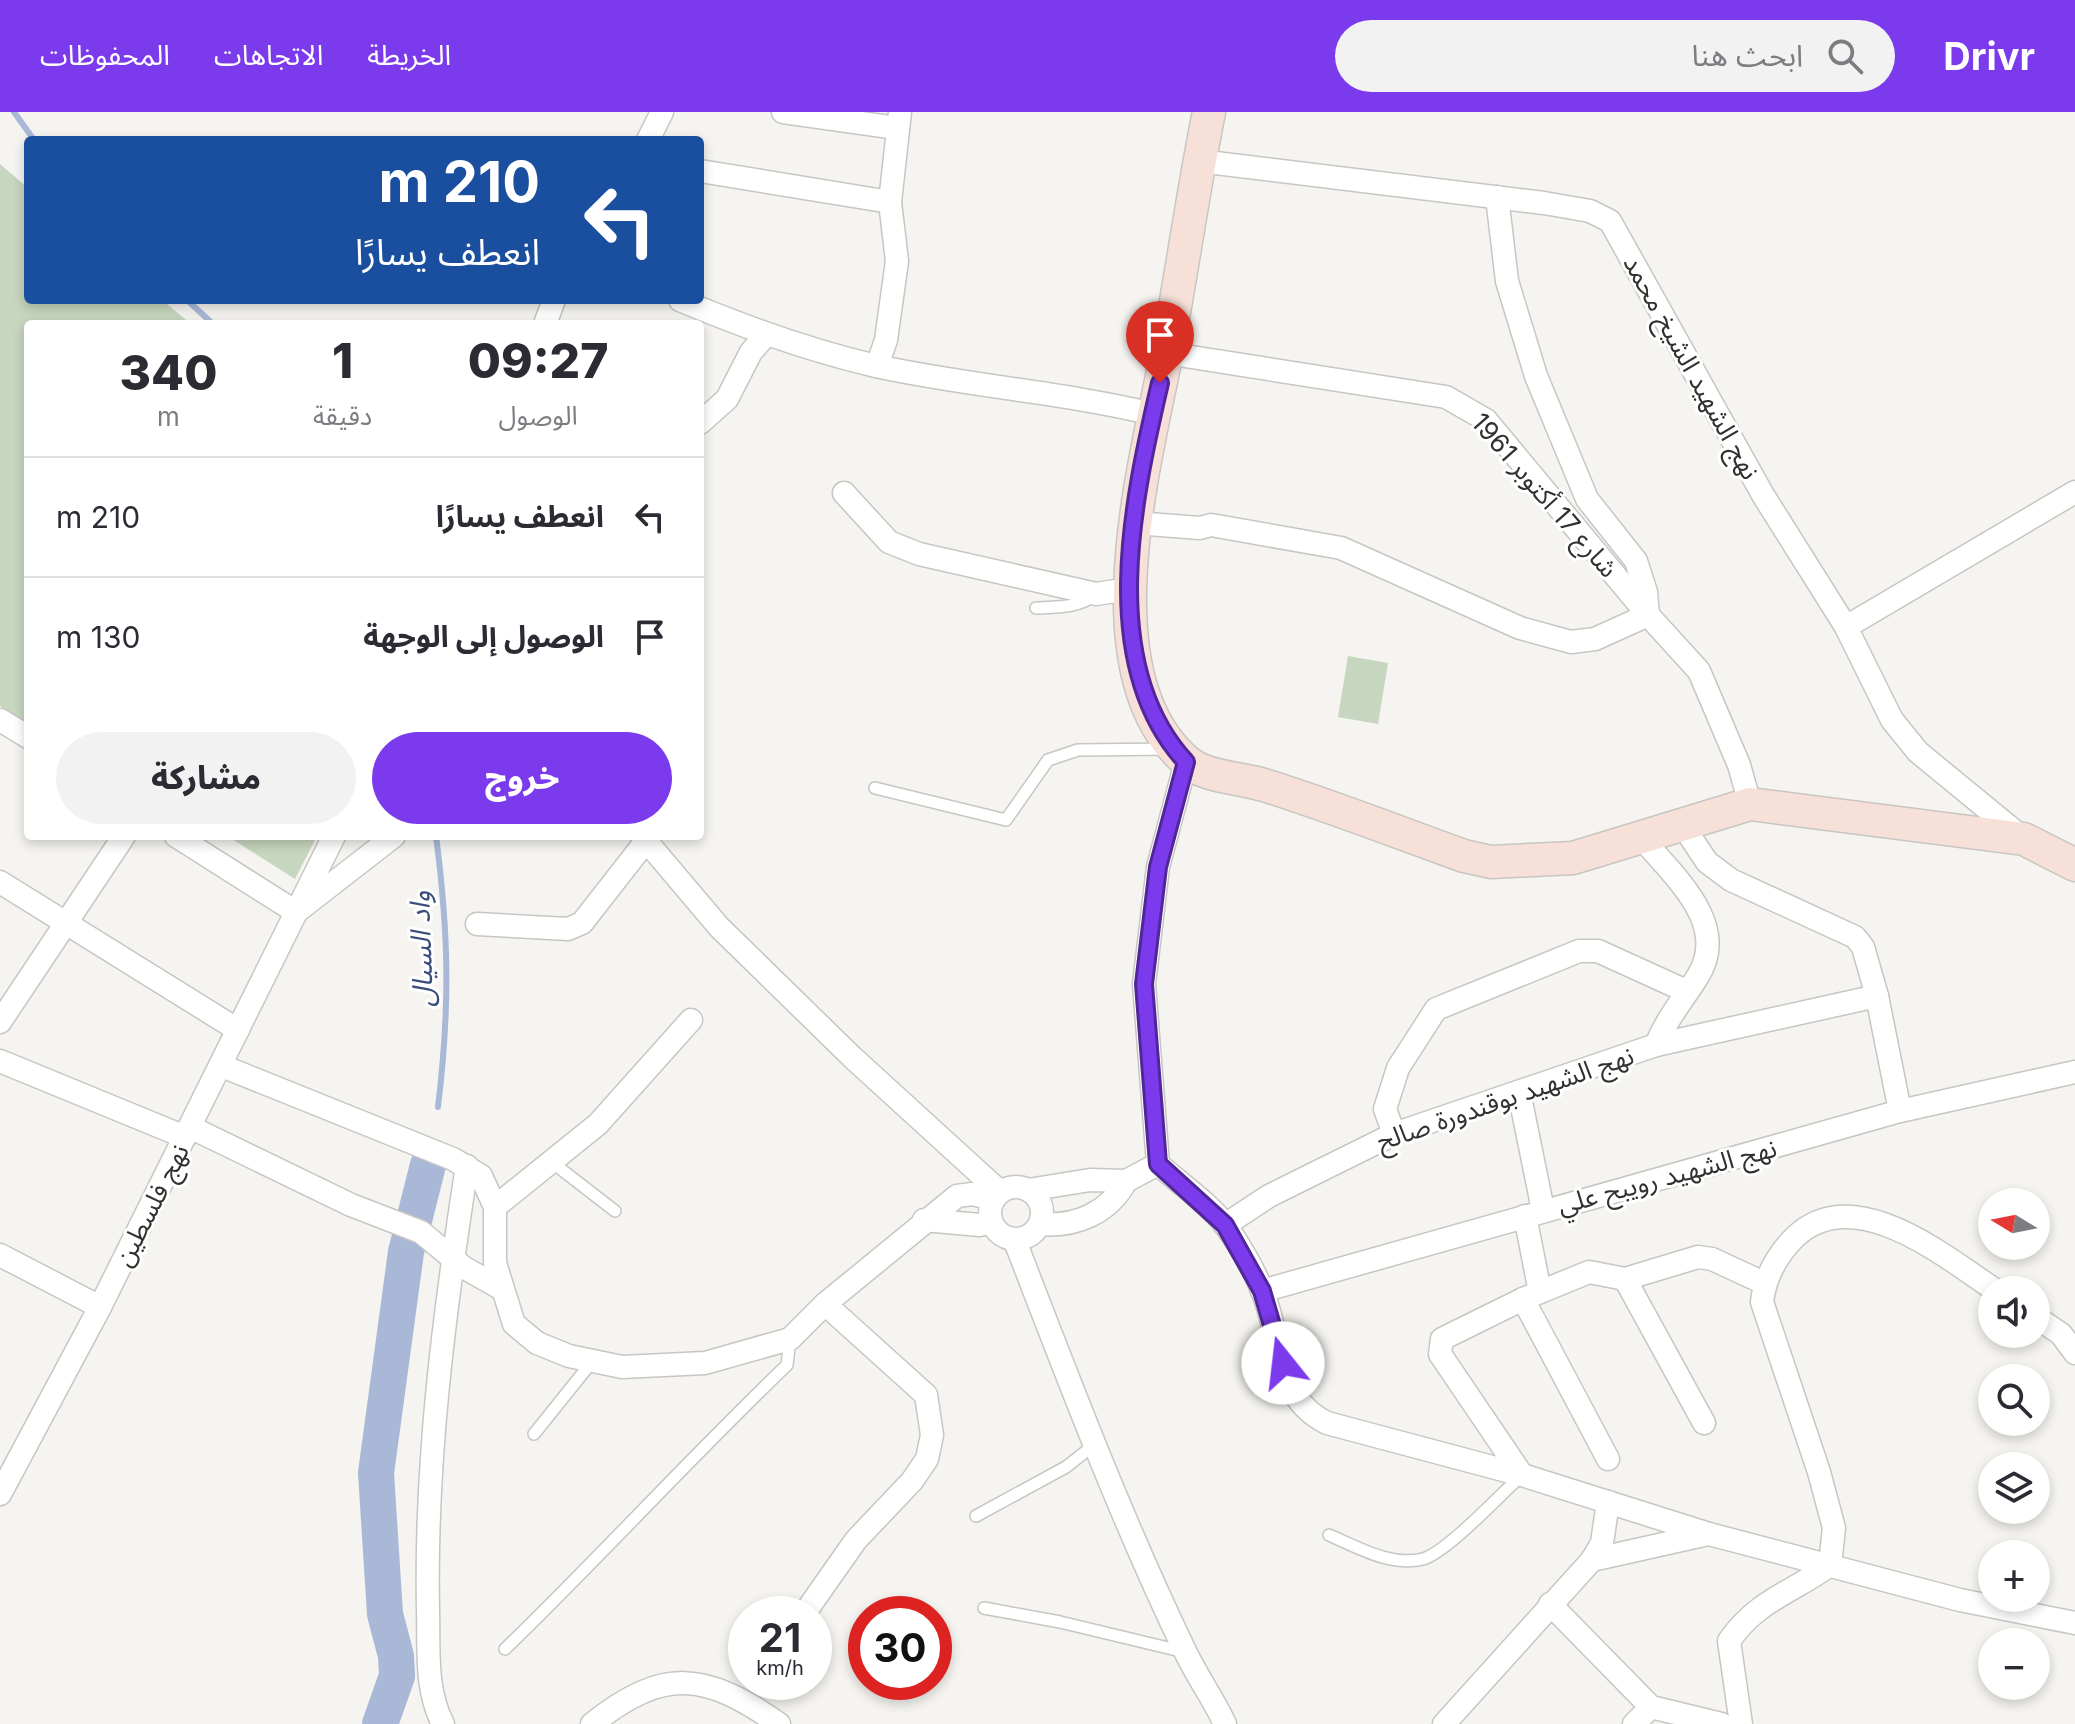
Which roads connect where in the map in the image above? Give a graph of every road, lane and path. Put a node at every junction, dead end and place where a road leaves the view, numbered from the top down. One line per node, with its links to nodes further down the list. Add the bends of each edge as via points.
1 (662, 112): 5 (street)
2 (783, 112): 4 (street)
3 (1209, 112): 6 (main road)
4 (898, 120): 9 (street)
5 (650, 136)
6 (1199, 161): 8 (street, نهج الشهيد الشيخ محمد); 13 (main road)
7 (704, 172): 9 (street)
8 (1497, 197): 22 (street, via 1507,281 1536,376 1587,499 1636,561); 23 (street, نهج الشهيد الشيخ محمد, via 1590,211 1610,221 1763,495)
9 (890, 202): 12 (street, via 897,261)
10 (689, 304): 11 (street)
11 (765, 336): 12 (street); 15 (street, via 727,399)
12 (877, 366): 14 (street)
13 (1163, 368): 14 (main road); 22 (street, شارع 17 أكتوبر 1961, via 1427,393 1466,405 1486,420)
14 (1153, 414): 18 (main road)
15 (704, 419)
16 (2075, 492): 23 (street)
17 (844, 493): 20 (street, via 889,542 979,570)
18 (1135, 523): 19 (main road); 22 (street, via 1211,525 1341,548 1520,628 1571,642 1595,639)
19 (1129, 589): 20 (street); 26 (main road, via 1130,632 1144,692)
20 (1096, 594): 21 (lane, via 1076,604)
21 (1036, 608)
22 (1648, 615): 28 (street, شارع 17 أكتوبر 1961, via 1699,671)
23 (1846, 627): 31 (street, نهج الشهيد الشيخ محمد, via 1892,720 1918,752)
24 (0, 720): 25 (street)
25 (24, 735)
26 (1180, 755): 27 (lane, via 1078,750 1048,760 1006,820); 30 (main road, via 1209,773 1260,784 1491,862 1573,858); 57 (street, via 1158,867 1144,984)
27 (875, 788)
28 (1750, 804): 29 (main road); 31 (main road)
29 (1681, 823): 30 (main road); 43 (street, via 1707,862 1731,880 1855,937 1863,947)
30 (1641, 837): 42 (street, نهج الشهيد بوقندورة صالح, via 1701,910 1707,933 1704,963)
31 (2024, 839): 37 (main road)
32 (121, 840): 40 (street)
33 (182, 840): 39 (street)
34 (332, 840): 39 (street, نهج فلسطين)
35 (389, 840): 39 (street)
36 (654, 842): 41 (street, via 582,923 568,929); 60 (street, via 719,927)
37 (2075, 865)
38 (0, 882): 40 (street)
39 (296, 912): 46 (street, نهج فلسطين)
40 (67, 922): 45 (street); 46 (street)
41 (477, 924)
42 (1686, 991): 47 (street, نهج الشهيد بوقندورة صالح); 54 (street, via 1598,951 1579,951 1436,1009 1398,1068 1385,1109)
43 (1877, 996): 47 (street); 52 (street)
44 (691, 1020): 56 (street, via 598,1124)
45 (0, 1022)
46 (238, 1030): 49 (street, نهج فلسطين)
47 (1656, 1045): 51 (street, نهج الشهيد بوقندورة صالح)
48 (0, 1061): 53 (street)
49 (222, 1066): 53 (street, نهج فلسطين); 55 (street)
50 (2075, 1072): 52 (street, نهج الشهيد رويبح علي)
51 (1519, 1092): 54 (street, نهج الشهيد بوقندورة صالح); 63 (street)
52 (1900, 1111): 63 (street, نهج الشهيد رويبح علي)
53 (188, 1132): 68 (street, via 415,1230); 76 (street, نهج فلسطين)
54 (1394, 1134): 65 (street, نهج الشهيد بوقندورة صالح, via 1269,1196)
55 (460, 1163): 61 (street, via 481,1176); 68 (street)
56 (553, 1163): 61 (street); 62 (lane)
57 (1158, 1164): 58 (street); 65 (street)
58 (1126, 1181): 59 (street, via 1090,1180); 64 (street, via 1116,1200 1091,1215 1064,1226)
59 (1028, 1190): 60 (street, via 1016,1187); 64 (street, via 1041,1207)
60 (995, 1204): 66 (street, via 996,1232); 75 (street, via 967,1194 957,1196)
61 (495, 1207): 72 (street)
62 (615, 1211)
63 (1534, 1213): 73 (street, نهج الشهيد رويبح علي); 74 (street)
64 (1040, 1224): 66 (street)
65 (1225, 1225): 73 (street)
66 (1015, 1241): 83 (street)
67 (0, 1255): 76 (street)
68 (453, 1257): 72 (street); 100 (street, via 433,1419 427,1558 429,1667 434,1707)
69 (1625, 1279): 71 (street, via 1698,1257); 74 (street, via 1589,1272); 81 (street)
70 (1978, 1279): 71 (street, via 1900,1229 1840,1217 1820,1220 1801,1232)
71 (1764, 1283): 92 (street, via 1762,1302 1771,1335 1834,1528)
72 (500, 1288): 80 (street, via 514,1324 537,1343)
73 (1262, 1291): 85 (street, via 1289,1383 1307,1413 1327,1423)
74 (1532, 1295): 84 (street); 85 (street, via 1442,1339 1440,1354)
75 (825, 1304): 78 (street); 93 (street, via 926,1395 932,1435 927,1459 912,1481 856,1540)
76 (100, 1307): 86 (street, نهج فلسطين)
77 (2050, 1328): 79 (street)
78 (790, 1339): 80 (street, via 705,1363); 97 (lane, via 787,1365)
79 (2074, 1347)
80 (591, 1363): 82 (lane)
81 (1704, 1423)
82 (534, 1434)
83 (1094, 1445): 88 (lane, via 1066,1467); 98 (street)
84 (1608, 1459)
85 (1522, 1475): 87 (street); 90 (lane, via 1425,1559 1376,1556)
86 (0, 1494)
87 (1608, 1502): 89 (street); 91 (street, via 1602,1543)
88 (976, 1516)
89 (1709, 1534): 91 (street); 92 (street)
90 (1329, 1535)
91 (1592, 1560): 94 (street)
92 (1830, 1565): 96 (street, via 1960,1600); 107 (street, via 1743,1620 1729,1641)
93 (817, 1596)
94 (1550, 1604): 99 (street); 104 (street)
95 (984, 1608): 98 (lane)
96 (2075, 1623)
97 (505, 1649)
98 (1185, 1653): 103 (street)
99 (1651, 1707): 105 (street); 106 (street)
100 (443, 1724)
101 (592, 1724): 102 (street, via 647,1687 686,1683 724,1691)
102 (779, 1724)
103 (1225, 1724)
104 (1444, 1724)
105 (1634, 1724)
106 (1721, 1724)
107 (1741, 1724)

